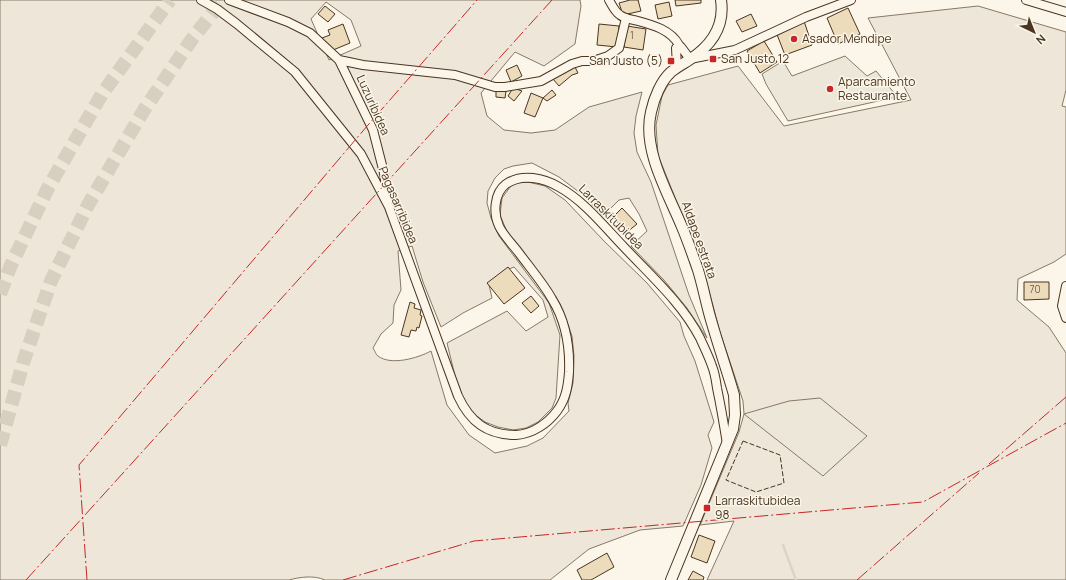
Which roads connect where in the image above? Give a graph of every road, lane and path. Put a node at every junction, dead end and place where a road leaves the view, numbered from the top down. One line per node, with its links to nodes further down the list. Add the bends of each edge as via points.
1 (201, 0): 13 (street, Pagasarribidea, via 237,24 295,72 361,154)
2 (229, 0): 11 (street, Luzuribidea, via 310,33)
3 (609, 0): 8 (street, via 618,14)
4 (722, 0): 10 (street, Aldape estrata, via 720,26 711,41)
5 (851, 0): 10 (street, via 806,16 735,50)
6 (1026, 0): 7 (street)
7 (1066, 12)
8 (626, 18): 9 (street, via 664,30 675,38); 11 (street, Luzuribidea, via 619,48 608,56 572,64 542,81 526,85 495,87 455,75)
9 (679, 45): 10 (street); 12 (street, via 676,48)
10 (690, 59): 12 (street, Aldape estrata)
11 (339, 60): 13 (street, Luzuribidea, via 373,130 384,172)
12 (677, 67): 17 (street, Aldape estrata, via 670,73 655,98 650,113 650,141 660,176 698,271 734,395 733,429)
13 (389, 207): 16 (street, Pagasarribidea)
14 (1066, 286): 15 (street, via 1062,306)
15 (1066, 318)
16 (464, 408): 17 (street, Larraskitubidea, via 474,421 487,429 504,435 520,434 536,430 551,419 562,405 568,388 568,347 563,322 553,299 499,226 495,211 497,194 506,184 520,178 534,177 573,195 683,311 700,338 712,366)
17 (727, 444): 18 (street)
18 (671, 580)

